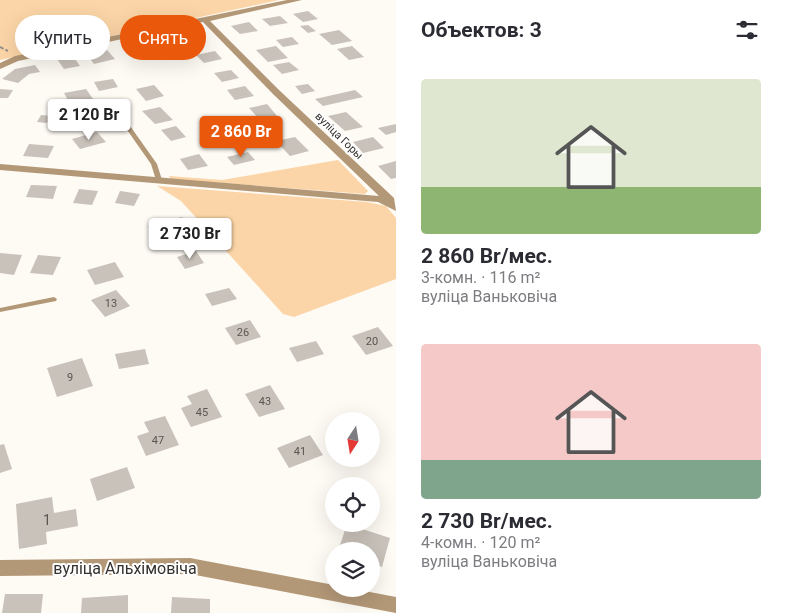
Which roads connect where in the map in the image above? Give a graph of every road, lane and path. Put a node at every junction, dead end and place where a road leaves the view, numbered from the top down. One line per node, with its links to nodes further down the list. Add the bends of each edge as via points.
1 (298, 0): 2 (street)
2 (206, 19)
3 (206, 21): 9 (street, вуліца Горы)
4 (120, 37): 5 (street, via 15,59)
5 (0, 66)
6 (114, 107): 8 (lane, via 154,164)
7 (0, 167): 8 (street)
8 (160, 180): 9 (street, via 381,199)
9 (396, 207)
10 (54, 299): 11 (lane)
11 (0, 310)
12 (0, 568): 13 (street, вуліца Альхімовіча, via 190,566)
13 (396, 604)

